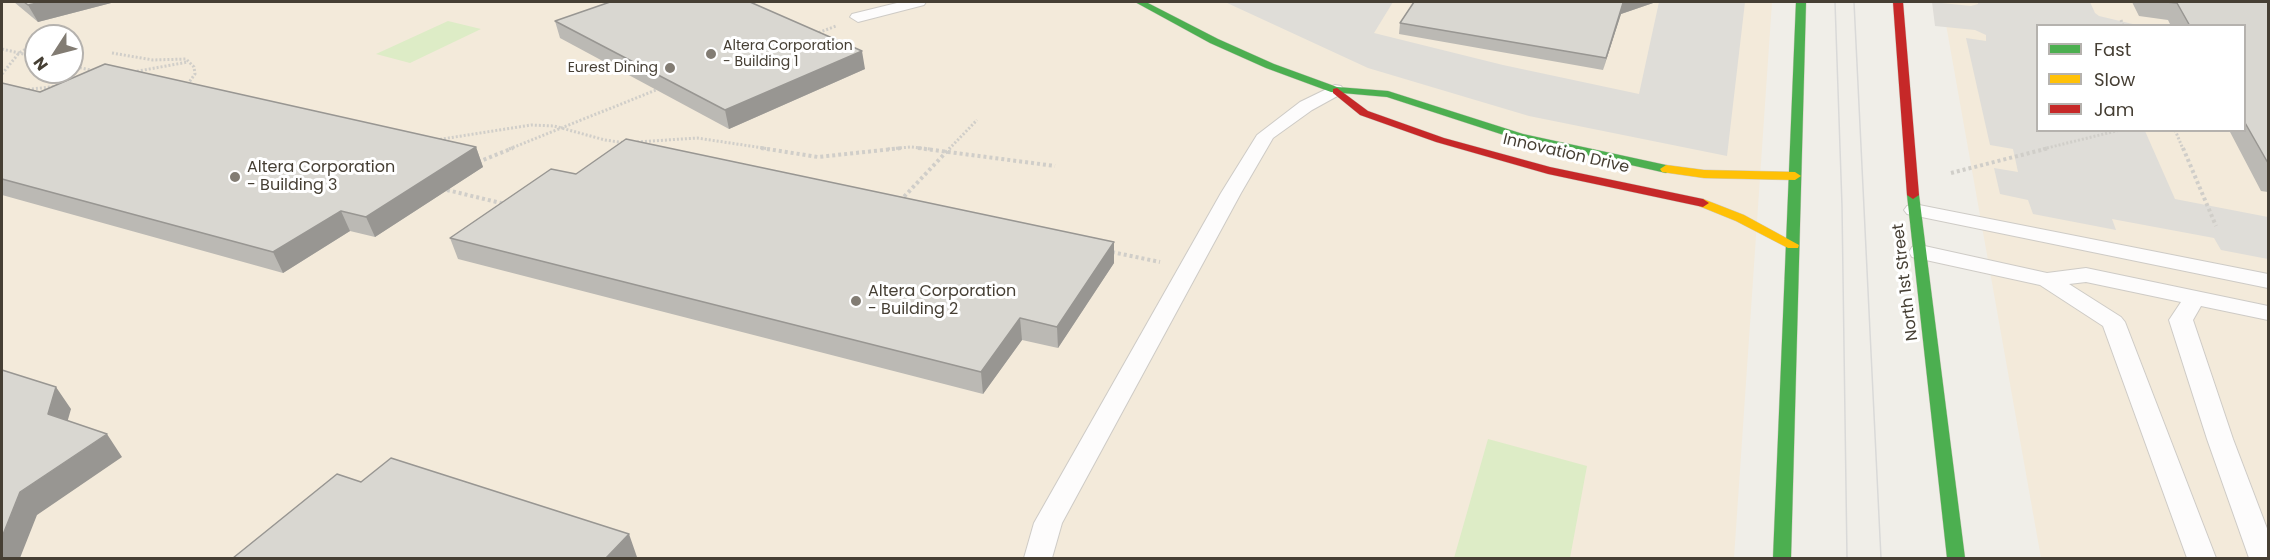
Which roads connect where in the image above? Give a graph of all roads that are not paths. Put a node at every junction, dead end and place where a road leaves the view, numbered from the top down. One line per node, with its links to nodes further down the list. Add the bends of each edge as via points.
1 (883, 2): 2 (lane, via 858,17)
2 (918, 2)
3 (1140, 2): 6 (main road, Innovation Drive, via 1242,53)
4 (1801, 2): 7 (main road)
5 (1898, 2): 8 (main road, North 1st Street)
6 (1335, 90): 7 (main road, Innovation Drive, via 1388,94 1520,137 1657,168 1704,174); 9 (main road, Innovation Drive, via 1364,113 1440,140 1548,170 1704,203); 15 (lane, via 1266,135 1048,523)
7 (1795, 176): 9 (main road)
8 (1914, 210): 10 (main road, North 1st Street); 12 (lane)
9 (1793, 245): 16 (main road)
10 (1920, 252): 11 (lane); 17 (main road, North 1st Street)
11 (2047, 280): 13 (lane, via 2086,275); 18 (lane, via 2113,322)
12 (2268, 281)
13 (2195, 298): 14 (lane); 19 (lane, via 2181,320)
14 (2268, 313)
15 (1038, 558)
16 (1782, 558)
17 (1956, 558)
18 (2202, 558)
19 (2265, 558)

